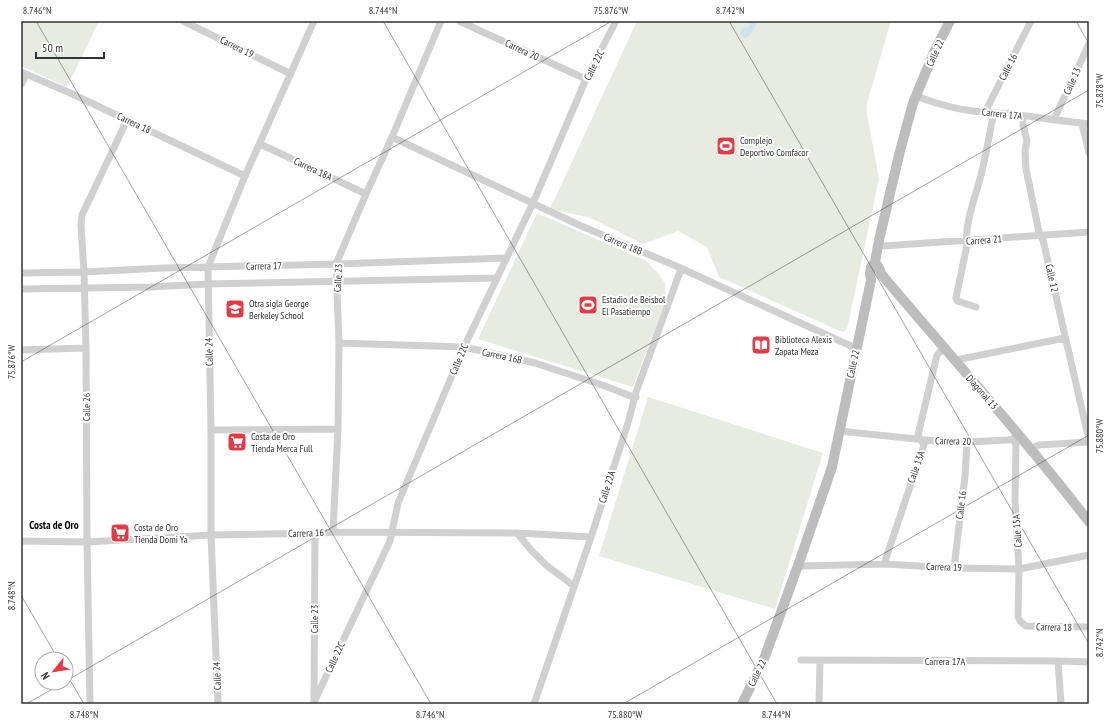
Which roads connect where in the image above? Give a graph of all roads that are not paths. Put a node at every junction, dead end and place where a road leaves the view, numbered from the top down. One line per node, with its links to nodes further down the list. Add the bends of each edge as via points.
1 (183, 21): 10 (street, Carrera 19)
2 (314, 21): 10 (street, Calle 24)
3 (441, 21): 19 (street, Calle 23)
4 (459, 21): 11 (street, Carrera 20)
5 (616, 21): 11 (street, Calle 22C)
6 (950, 21): 13 (street, Calle 22)
7 (1031, 21): 14 (street, Calle 16, via 987,108)
8 (1089, 44): 16 (street, Calle 13)
9 (24, 73): 12 (street); 17 (street, Carrera 18)
10 (291, 74): 20 (street, Calle 24)
11 (586, 79): 24 (street, Calle 22C)
12 (21, 85)
13 (916, 96): 14 (street, Carrera 17A, via 963,109); 28 (street, Calle 22)
14 (990, 112): 15 (street, Carrera 17A); 27 (street, via 993,117 972,207)
15 (1023, 116): 16 (street, Carrera 17A); 26 (street, Calle 12, via 1027,141 1026,169)
16 (1055, 119): 18 (street, Carrera 17A)
17 (127, 120): 22 (street, Carrera 18); 34 (street, Calle 26, via 82,215)
18 (1085, 124): 21 (street)
19 (392, 137): 23 (street, Calle 23); 24 (street, Carrera 18B)
20 (260, 144): 22 (street, Calle 24); 23 (street, Carrera 18A)
21 (1089, 152)
22 (246, 176): 32 (street, Calle 24)
23 (366, 194): 31 (street, Calle 23)
24 (533, 203): 29 (street, Calle 22C); 33 (street, Carrera 18B)
25 (1089, 232): 26 (street, Carrera 21)
26 (1041, 236): 27 (street, Carrera 21); 44 (street, Calle 12)
27 (967, 241): 28 (street, Carrera 21); 43 (street, via 956,298 957,301)
28 (878, 245): 30 (street, Calle 22)
29 (506, 258): 31 (street, Carrera 17); 37 (street, Calle 22C)
30 (875, 262): 36 (street, Diagonal 13); 38 (street, Calle 22, via 871,266)
31 (336, 264): 32 (street, Carrera 17); 39 (street, Calle 23)
32 (208, 267): 34 (street, Carrera 17); 40 (street, Calle 24)
33 (681, 270): 47 (street, Carrera 18B); 52 (street, Calle 22A)
34 (84, 272): 35 (street, Carrera 17); 41 (street, Calle 26)
35 (21, 273)
36 (882, 276): 38 (street); 49 (street, Diagonal 13)
37 (496, 278): 39 (street, Carrera 17); 46 (street, Calle 22C)
38 (871, 280): 47 (street, Calle 22)
39 (336, 282): 40 (street, Carrera 17); 45 (street, Calle 23)
40 (208, 284): 41 (street, Carrera 17); 54 (street, Calle 24)
41 (84, 287): 42 (street, Carrera 17); 48 (street, Calle 26)
42 (21, 289)
43 (976, 307)
44 (1066, 338): 51 (street, via 961,359); 58 (street, Calle 12)
45 (339, 343): 46 (street, Carrera 16B); 53 (street, Calle 23)
46 (464, 347): 52 (street, Carrera 16B, via 535,363); 63 (street, Calle 22C, via 398,503)
47 (856, 347): 55 (street, Calle 22)
48 (86, 348): 50 (street); 69 (street, Calle 26)
49 (944, 348): 51 (street, Diagonal 13); 57 (street, Calle 13A, via 937,355 918,435)
50 (21, 350)
51 (957, 363): 56 (street, Diagonal 13)
52 (636, 397): 67 (street, Calle 22A)
53 (338, 429): 54 (street); 62 (street, Calle 23)
54 (211, 430): 66 (street, Calle 24)
55 (839, 431): 57 (street, Carrera 20); 72 (street, Calle 22, via 832,467)
56 (1015, 437): 59 (street, Carrera 20, via 1008,440); 60 (street, Diagonal 13); 74 (street, Calle 15A)
57 (920, 439): 59 (street, Carrera 20); 71 (street, Calle 13A, via 924,445)
58 (1089, 441): 60 (street, via 1040,445)
59 (967, 442): 73 (street, Calle 16)
60 (1031, 450): 61 (street, Diagonal 13)
61 (1089, 522)
62 (334, 532): 63 (street, Carrera 16); 64 (street, Carrera 16)
63 (392, 532): 65 (street, Carrera 16); 82 (street, Calle 22C)
64 (315, 533): 66 (street, Carrera 16); 82 (street, Calle 23)
65 (517, 533): 67 (street, Carrera 16); 75 (street, via 546,565)
66 (211, 535): 69 (street, Carrera 16); 84 (street, Calle 24)
67 (591, 537): 75 (street, Calle 22A)
68 (21, 541): 69 (street, Carrera 16)
69 (87, 542): 83 (street, Calle 26)
70 (1089, 555): 74 (street, Carrera 19)
71 (884, 564): 72 (street, Carrera 19); 73 (street, Carrera 19)
72 (798, 565): 86 (street, Calle 22, via 764,660)
73 (954, 568): 74 (street, Carrera 19)
74 (1019, 569): 76 (street, Calle 15A, via 1018,616)
75 (574, 586): 85 (street, Calle 22A)
76 (1021, 622): 77 (street, Carrera 18, via 1026,626)
77 (1089, 627)
78 (801, 660): 79 (street, Carrera 17A)
79 (820, 661): 80 (street, Carrera 17A); 87 (street)
80 (1058, 661): 81 (street, Carrera 17A); 88 (street)
81 (1089, 662)
82 (314, 703)
83 (90, 704)
84 (218, 704)
85 (534, 704)
86 (742, 704)
87 (819, 704)
88 (1060, 704)

